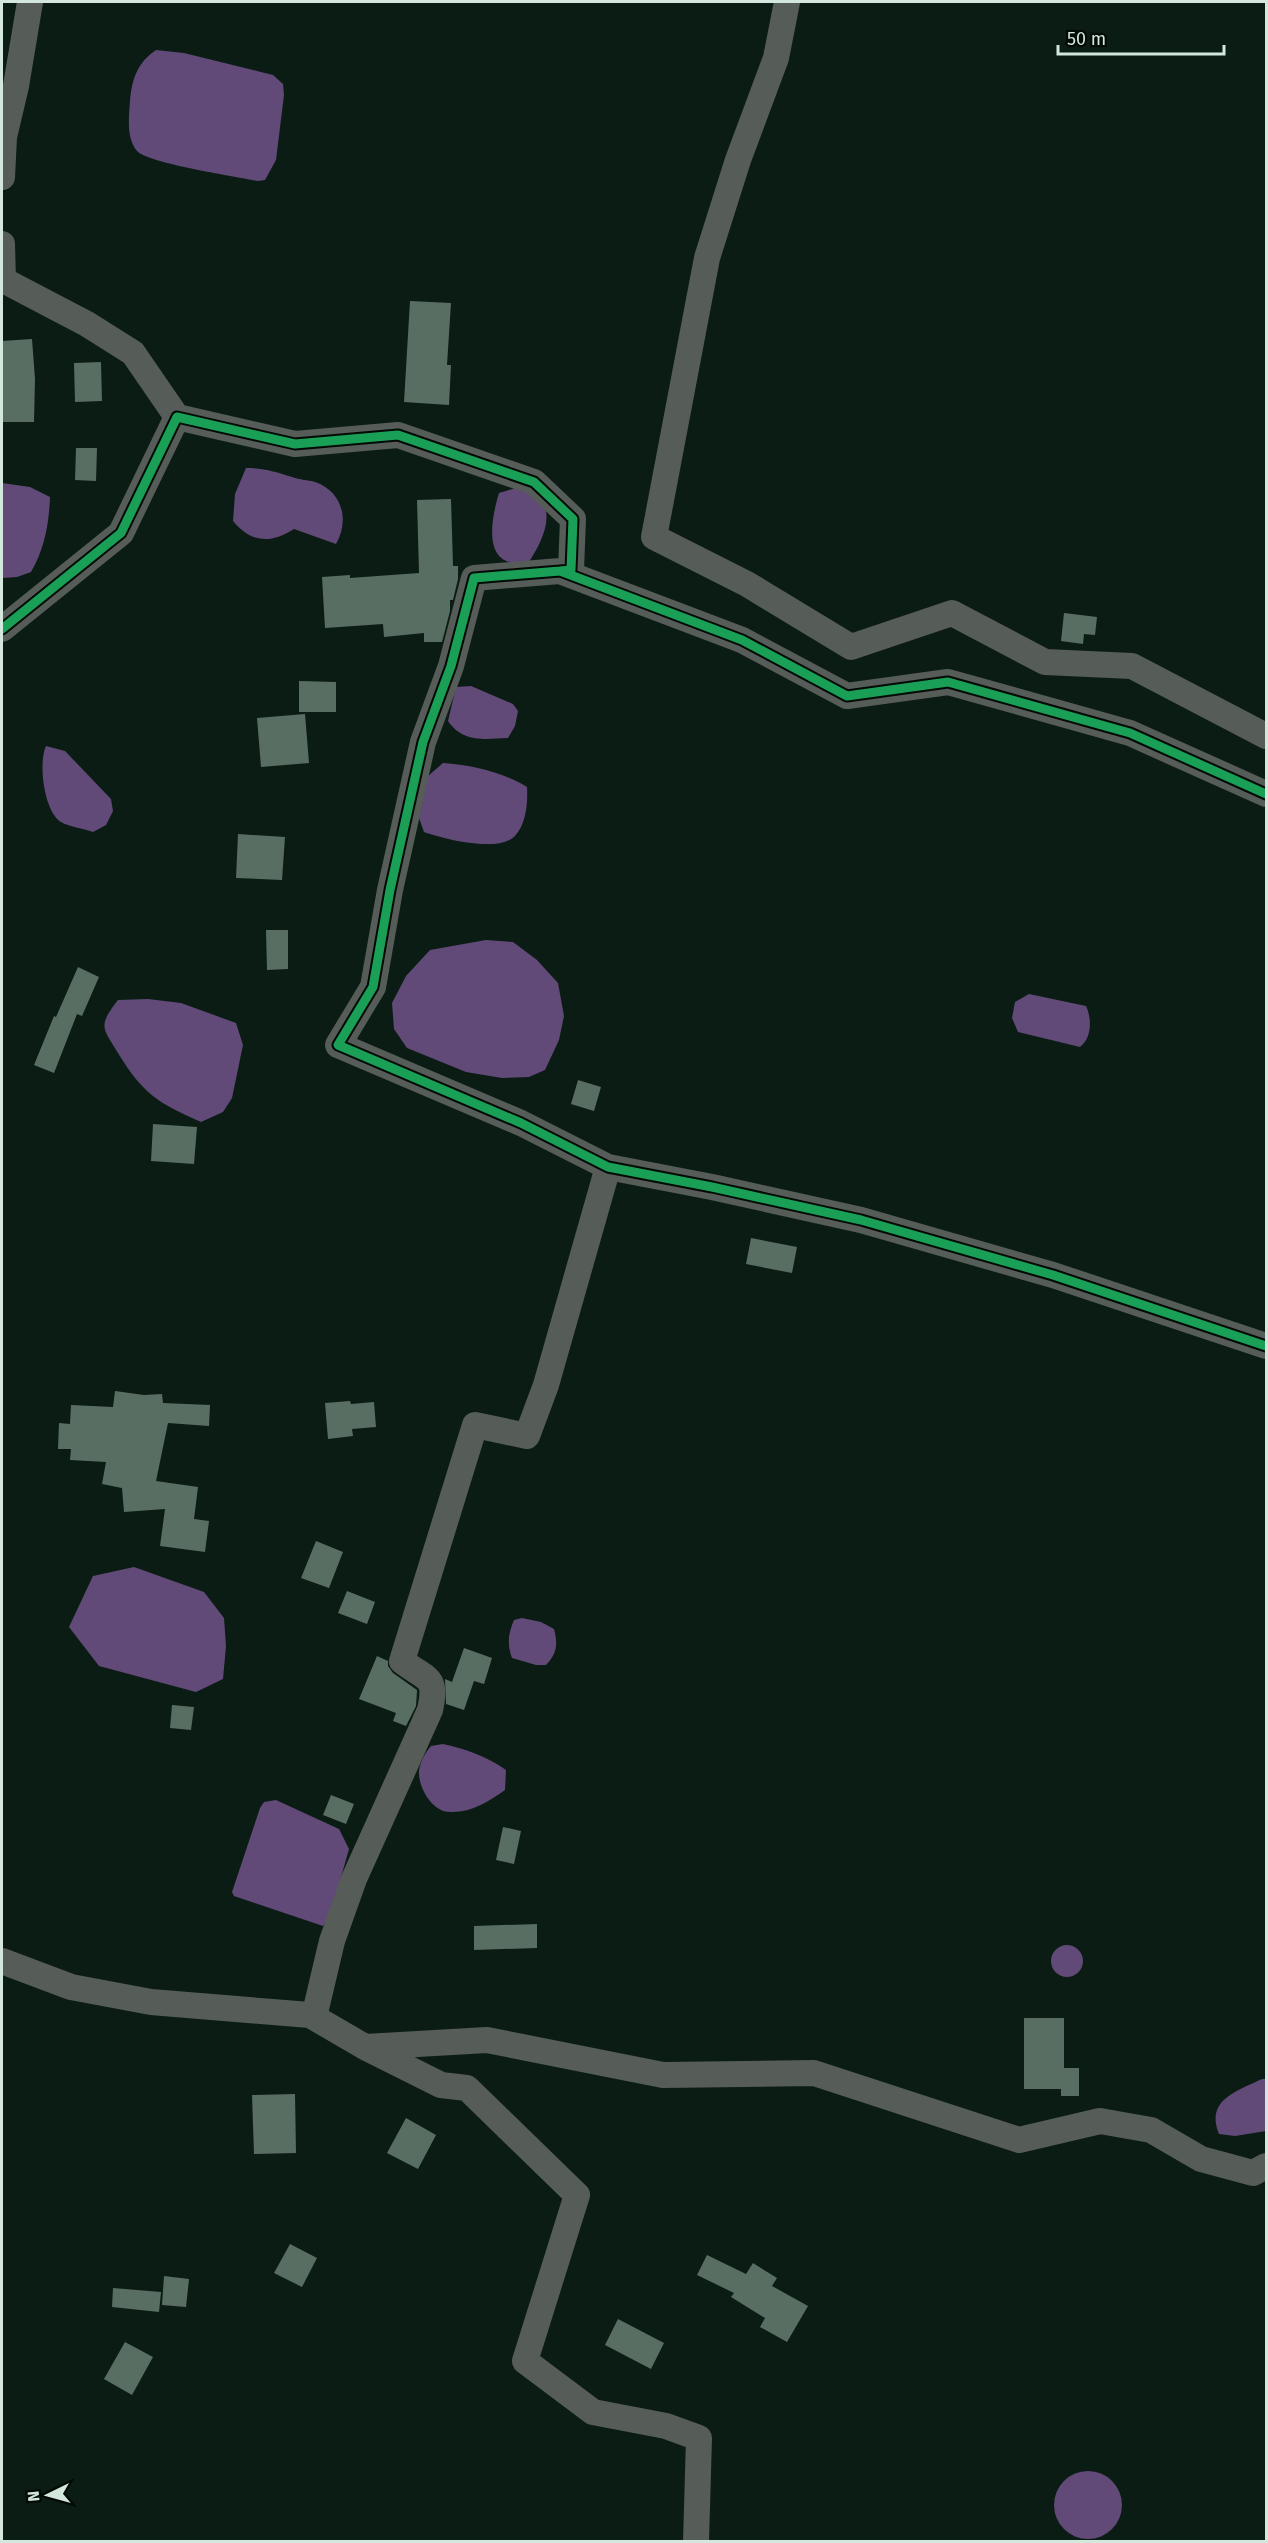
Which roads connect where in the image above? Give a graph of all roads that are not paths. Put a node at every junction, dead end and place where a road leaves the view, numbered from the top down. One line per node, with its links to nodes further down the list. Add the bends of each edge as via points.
1 (30, 2): 3 (street, via 4,137)
2 (787, 2): 8 (street, via 776,58 707,258 654,537 747,584 850,647 952,613 1045,662 1132,666)
3 (2, 177)
4 (2, 244): 5 (street, via 3,280 133,352)
5 (177, 417): 6 (street, via 295,444 398,435 534,483 573,519 571,570); 7 (street, via 121,533)
6 (560, 570): 9 (street, via 742,640 848,696 948,682 1130,733); 10 (street, via 474,578 451,666 423,742 373,987 339,1045 521,1123)
7 (2, 629)
8 (1266, 736)
9 (1266, 794)
10 (608, 1167): 11 (street, via 861,1220 1053,1275); 13 (street, via 546,1386 527,1436 475,1425 402,1661 429,1679 434,1692 430,1710 354,1879 332,1941)
11 (1266, 1346)
12 (2, 1961): 13 (street, via 71,1987 151,2002)
13 (314, 2017): 14 (street)
14 (365, 2047): 15 (street, via 487,2040 663,2074 814,2073 1019,2140 1100,2121 1151,2130 1201,2159 1253,2174); 16 (street, via 441,2085 467,2088 577,2195 525,2361 593,2412 699,2438)
15 (1266, 2166)
16 (696, 2541)

